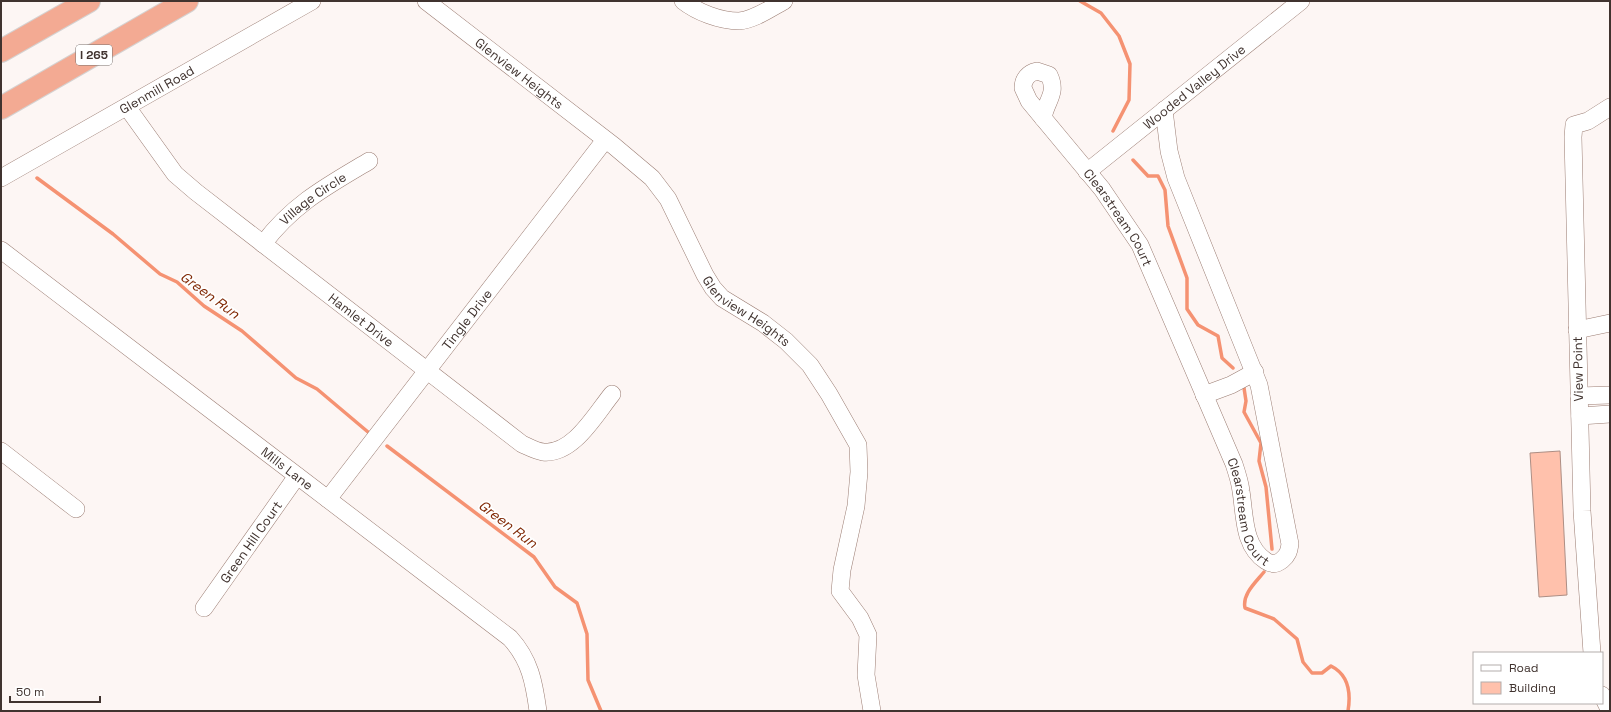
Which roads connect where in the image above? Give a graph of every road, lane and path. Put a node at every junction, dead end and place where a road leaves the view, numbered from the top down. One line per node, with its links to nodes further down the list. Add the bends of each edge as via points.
1 (89, 1): 8 (highway)
2 (187, 1): 11 (highway, I 265)
3 (312, 1): 9 (street, Glenmill Road)
4 (426, 1): 14 (street, Glenview Heights)
5 (683, 1): 6 (street, via 712,16 739,21 763,13)
6 (784, 1)
7 (1297, 2): 12 (street, Wooded Valley Drive)
8 (1, 51)
9 (127, 107): 17 (street, Glenmill Road); 18 (street, Hamlet Drive, via 175,174)
10 (1610, 107): 21 (street, View Point, via 1588,121 1574,125)
11 (1, 108)
12 (1164, 110): 16 (street, Wooded Valley Drive); 23 (street, Clearstream Court, via 1169,151 1176,178)
13 (1043, 118): 16 (street, Clearstream Court)
14 (605, 140): 22 (street, Tingle Drive); 38 (street, Glenview Heights, via 643,169 668,199 705,275 722,298 763,323 810,365 858,444 856,506 842,570 840,592 860,618 868,635 866,675)
15 (369, 161): 18 (street, Village Circle, via 308,198 291,212)
16 (1087, 172): 25 (street, Clearstream Court, via 1126,222 1140,246)
17 (1, 178)
18 (263, 244): 22 (street, Hamlet Drive)
19 (1, 250): 31 (street, Mills Lane)
20 (1610, 323): 21 (street)
21 (1578, 330): 27 (street, View Point)
22 (427, 370): 24 (street, Hamlet Drive, via 522,444 542,452 561,449 570,444); 32 (street, Tingle Drive)
23 (1254, 372): 25 (street, via 1231,385); 25 (street, Clearstream Court, via 1268,428 1290,544 1286,556 1276,564 1270,564 1258,556 1248,538 1238,477)
24 (612, 394)
25 (1204, 395)
26 (1610, 395): 27 (street)
27 (1579, 396): 29 (street, View Point)
28 (1610, 414): 29 (street)
29 (1580, 416): 35 (street, View Point, via 1582,511)
30 (1, 451): 33 (street)
31 (297, 476): 32 (street, Mills Lane); 34 (street, Green Hill Court)
32 (328, 499): 37 (street, Mills Lane, via 510,638 524,655 535,689)
33 (76, 509)
34 (204, 608)
35 (1592, 652)
36 (1603, 697): 39 (street)
37 (538, 711)
38 (872, 711)
39 (1610, 711)

